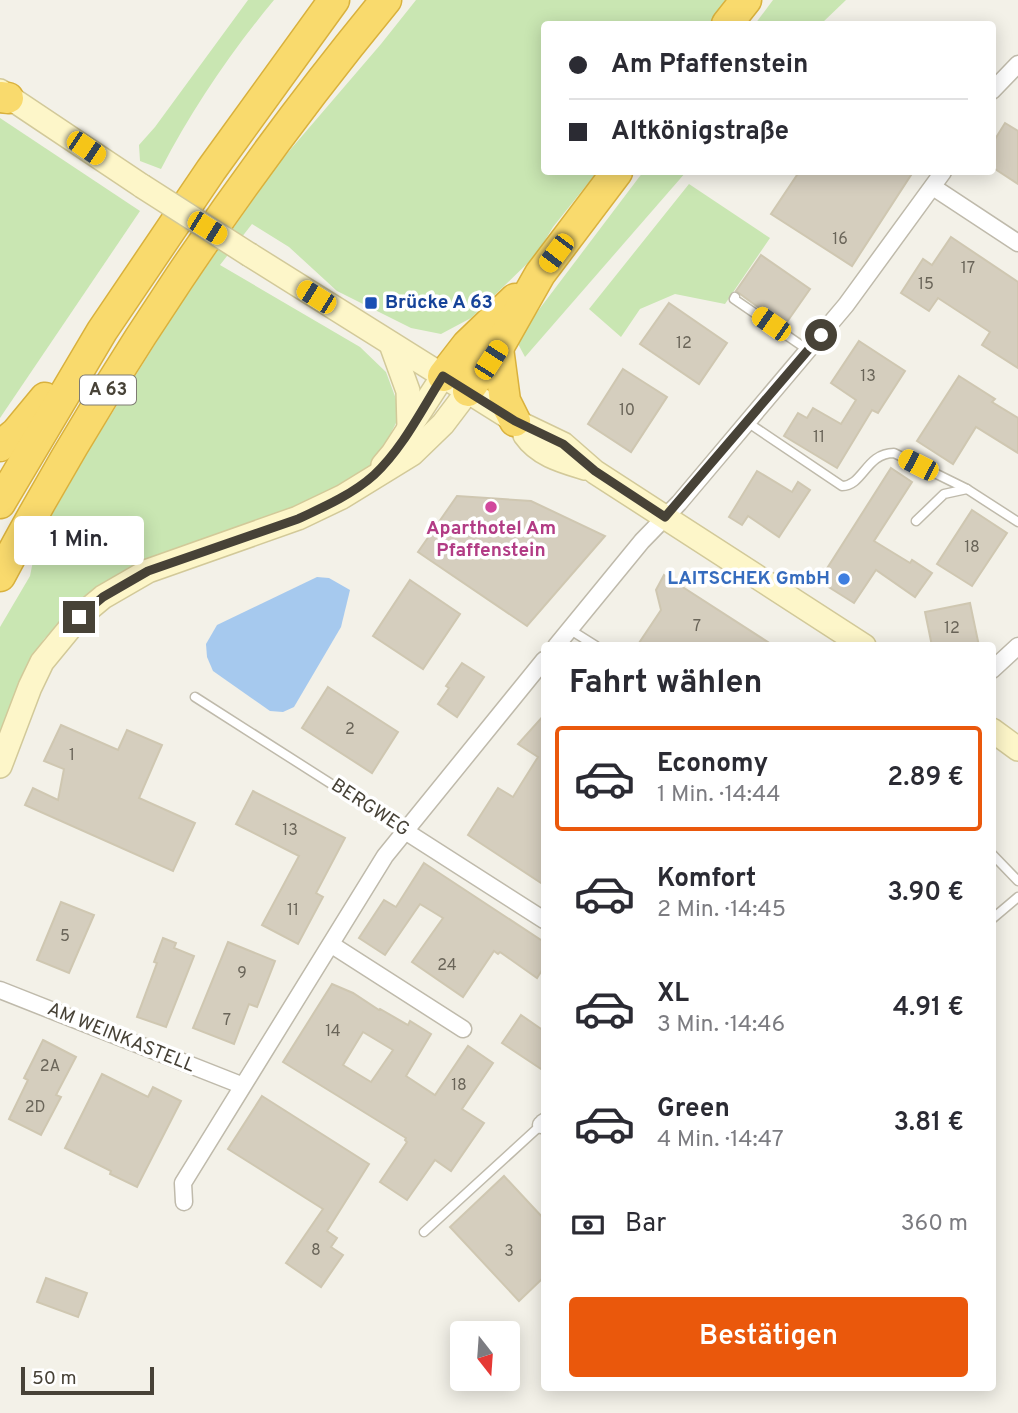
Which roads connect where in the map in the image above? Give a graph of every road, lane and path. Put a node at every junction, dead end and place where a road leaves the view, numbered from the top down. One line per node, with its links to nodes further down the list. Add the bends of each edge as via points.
1 (334, 0): 14 (highway, A 63)
2 (386, 0): 29 (highway, A 63, via 228,210 130,355)
3 (746, 0): 4 (highway)
4 (729, 21)
5 (1018, 64): 6 (street)
6 (996, 86)
7 (2, 95): 15 (main road, bridge)
8 (615, 175): 12 (highway)
9 (941, 175): 10 (street)
10 (933, 187): 11 (street); 17 (street)
11 (1018, 243)
12 (540, 274): 16 (highway); 18 (highway, via 467,345)
13 (735, 297): 17 (lane)
14 (102, 331): 22 (highway); 25 (highway, A 63)
15 (391, 344): 18 (main road); 21 (main road, via 408,391)
16 (498, 348): 18 (highway); 19 (highway, via 505,401)
17 (808, 350): 20 (street)
18 (455, 384): 19 (main road); 21 (main road); 23 (main road, via 443,424 394,466)
19 (515, 421): 26 (main road, via 563,444)
20 (747, 422): 24 (lane, via 842,486 853,482 877,456 894,453); 26 (street)
21 (410, 427): 23 (main road)
22 (0, 446)
23 (374, 475): 40 (main road, via 320,509 148,571 103,597 79,617 42,662)
24 (967, 489): 27 (lane, via 944,494); 28 (lane)
25 (0, 503)
26 (665, 517): 30 (street); 33 (main road)
27 (916, 521)
28 (1018, 522)
29 (0, 576)
30 (569, 629): 31 (street); 32 (lane)
31 (559, 642)
32 (590, 642)
33 (858, 642)
34 (1018, 646): 36 (street)
35 (541, 664): 41 (street)
36 (996, 666)
37 (195, 696): 41 (lane, BERGWEG)
38 (996, 733): 39 (main road)
39 (1018, 749)
40 (0, 766)
41 (405, 831): 46 (street, BERGWEG); 47 (street)
42 (996, 857): 43 (lane)
43 (1018, 881)
44 (1018, 897): 45 (lane)
45 (996, 916)
46 (541, 918)
47 (332, 945): 49 (street); 50 (street)
48 (0, 990): 50 (street, AM WEINKASTELL)
49 (463, 1028)
50 (241, 1086): 52 (street, via 183,1183)
51 (541, 1125): 53 (lane)
52 (184, 1202)
53 (424, 1232)

